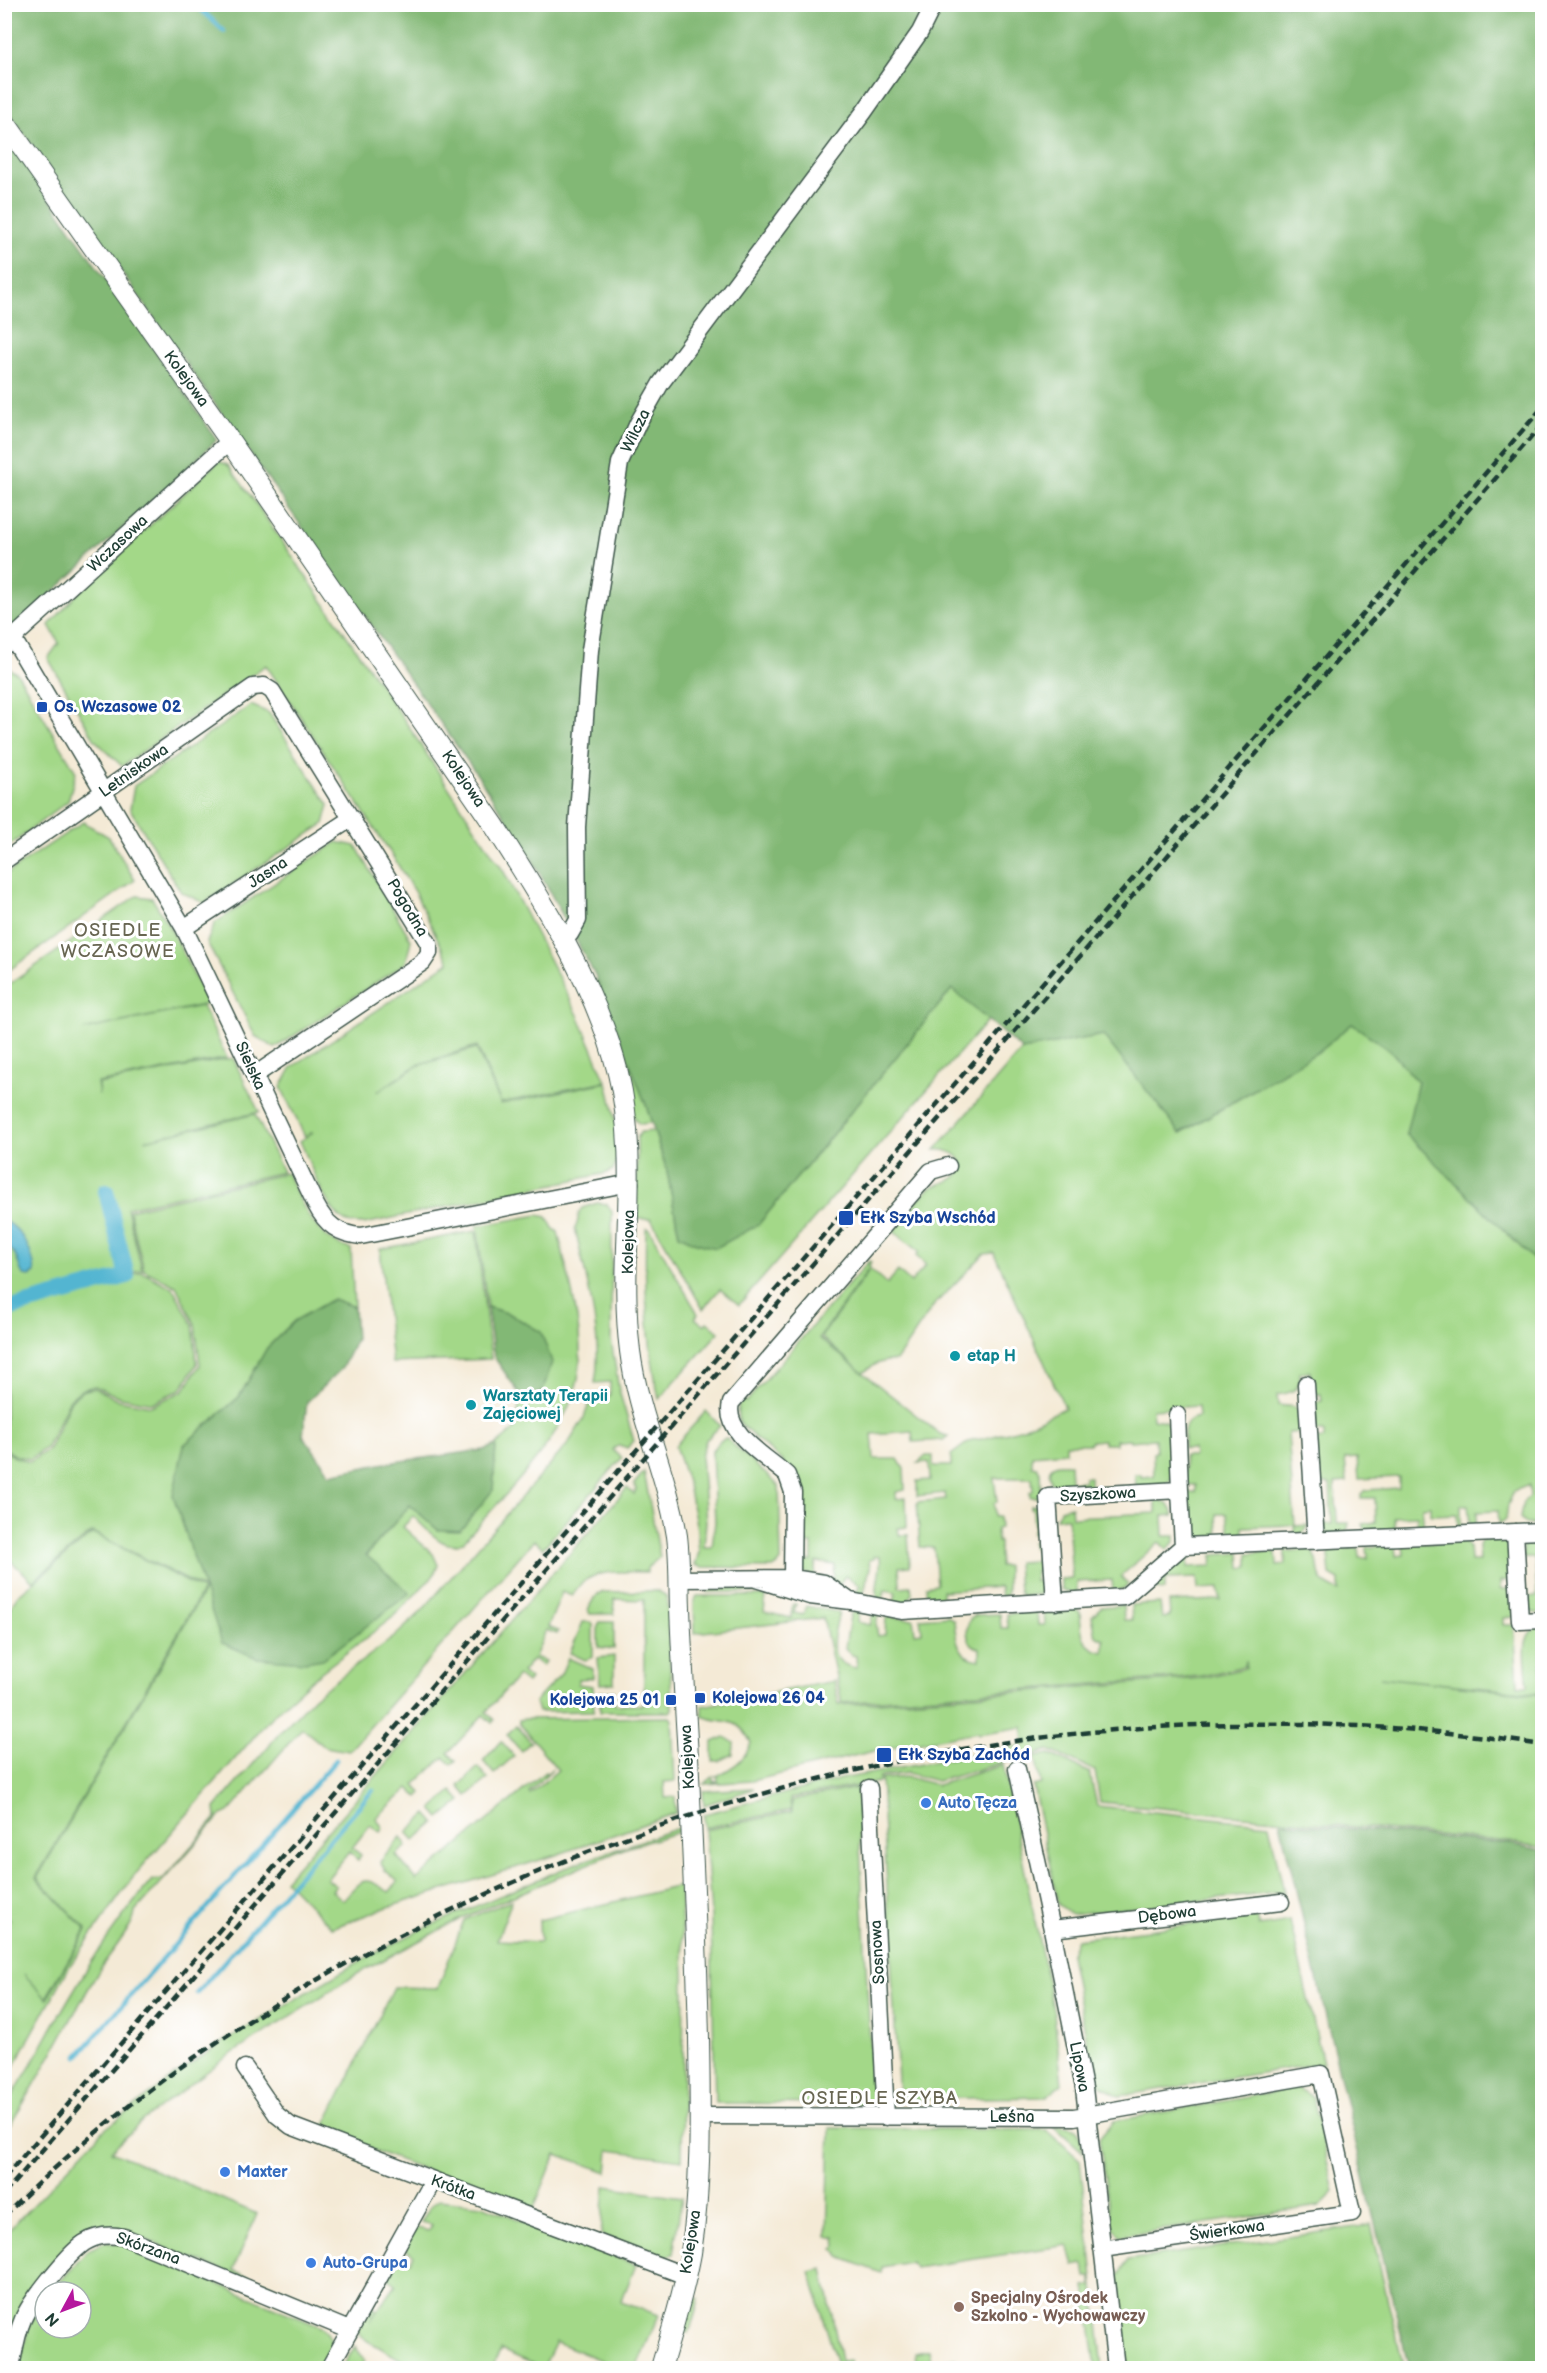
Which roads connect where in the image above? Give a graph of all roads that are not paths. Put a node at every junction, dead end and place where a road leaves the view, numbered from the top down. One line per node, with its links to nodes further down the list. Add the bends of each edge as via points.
1 (934, 4): 10 (street, Wilcza, via 920,32 864,112 661,383 620,464 590,650 577,827 578,920)
2 (4, 121): 3 (street, Kolejowa)
3 (230, 441): 4 (street, Wczasowa); 10 (street, Kolejowa, via 467,784)
4 (9, 643): 6 (street, Sielska)
5 (264, 686): 6 (street, Letniskowa, via 253,687); 7 (street, Pogodna, via 272,691)
6 (104, 793): 8 (street, Letniskowa); 9 (street, Sielska)
7 (352, 818): 9 (street, Jasna); 11 (street, Pogodna, via 429,944 429,953 423,962)
8 (4, 861)
9 (184, 928): 11 (street, Sielska)
10 (562, 940): 13 (street, Kolejowa, via 590,996 618,1071 628,1129)
11 (255, 1076): 13 (street, Sielska, via 321,1215 337,1231 349,1235 374,1235)
12 (948, 1166): 21 (street, via 931,1171 731,1403 730,1417 736,1430 791,1483)
13 (630, 1183): 22 (street, Kolejowa, via 630,1348 639,1396 670,1502)
14 (1306, 1384): 19 (street)
15 (1176, 1415): 16 (street)
16 (1180, 1490): 20 (street); 25 (street, Szyszkowa, via 1048,1497)
17 (1542, 1531): 18 (street)
18 (1515, 1532): 19 (street); 26 (street, via 1521,1621)
19 (1316, 1541): 20 (street)
20 (1183, 1546): 25 (street, via 1124,1598)
21 (792, 1578): 23 (street); 24 (street, via 824,1583)
22 (680, 1579): 23 (street); 33 (street, Kolejowa)
23 (756, 1579): 24 (street, via 810,1596)
24 (850, 1601): 25 (street, via 902,1611)
25 (1055, 1602)
26 (1542, 1620)
27 (1017, 1769): 30 (street, Lipowa)
28 (869, 1788): 34 (street, Sosnowa)
29 (1281, 1902): 30 (street, Dębowa)
30 (1052, 1929): 32 (street, Lipowa)
31 (245, 2068): 35 (street, Krótka, via 282,2121)
32 (1088, 2114): 34 (street, Leśna); 36 (street, Leśna, via 1320,2074); 37 (street, Lipowa)
33 (700, 2116): 34 (street, Leśna); 38 (street, Kolejowa, via 698,2195)
34 (886, 2117)
35 (434, 2181): 38 (street, Krótka); 39 (street)
36 (1352, 2213): 37 (street, Świerkowa)
37 (1102, 2249): 43 (street, Lipowa)
38 (686, 2276): 42 (street, Kolejowa)
39 (349, 2330): 40 (street, Skórzana, via 112,2234 92,2239 76,2249 39,2294 23,2320); 41 (street)
40 (11, 2368)
41 (329, 2368)
42 (661, 2368)
43 (1116, 2368)

